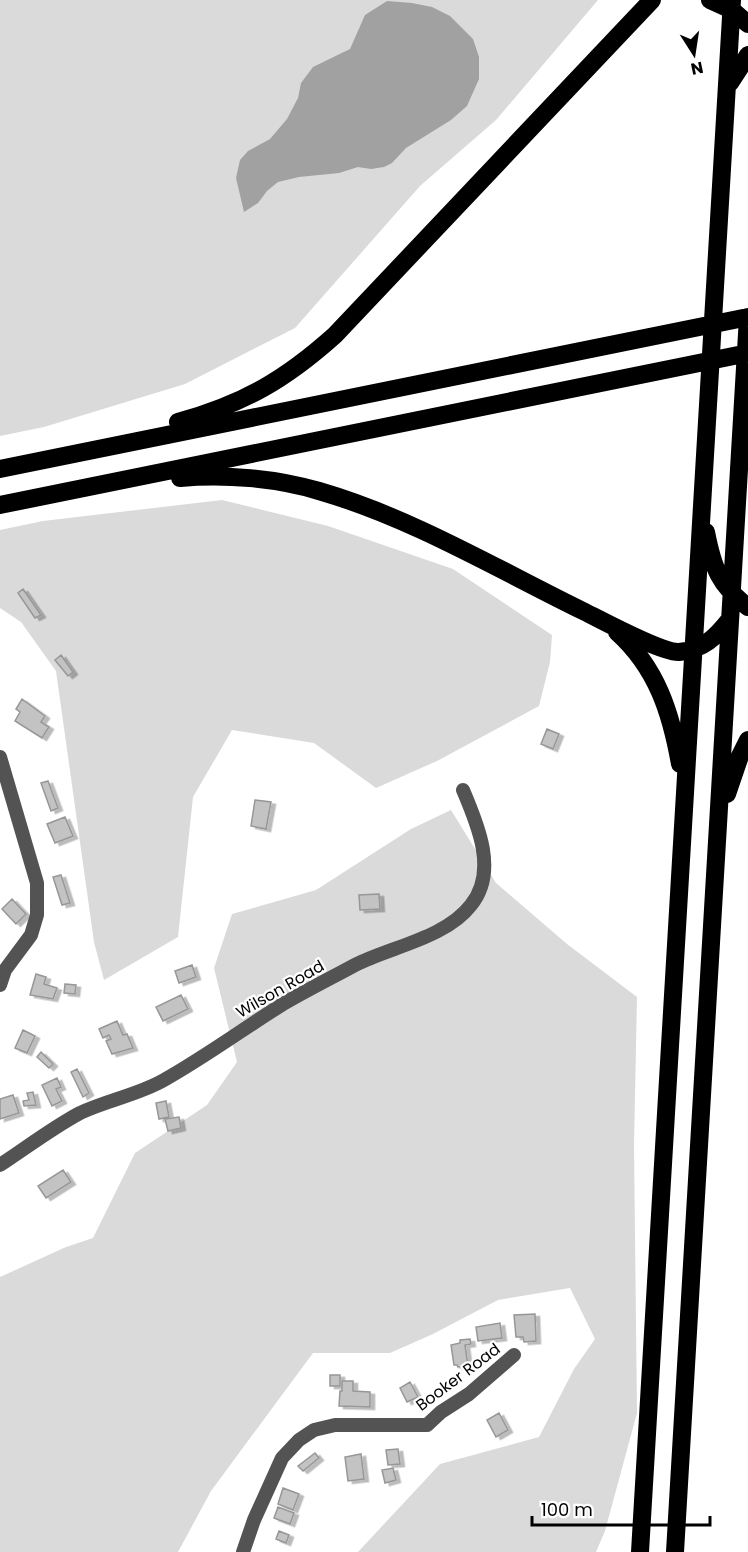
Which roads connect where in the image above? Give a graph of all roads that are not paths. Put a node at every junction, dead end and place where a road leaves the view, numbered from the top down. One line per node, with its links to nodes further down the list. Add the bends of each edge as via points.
1 (665, 0): 3 (highway)
2 (710, 0): 4 (highway)
3 (649, 4): 10 (highway, via 311,356 286,376 215,412)
4 (732, 5): 5 (highway); 7 (highway)
5 (748, 24)
6 (748, 55): 7 (highway)
7 (727, 87): 13 (highway)
8 (748, 317): 10 (highway); 15 (highway)
9 (748, 353): 12 (highway)
10 (92, 451): 11 (highway)
11 (0, 470)
12 (103, 484): 14 (highway); 18 (highway, via 234,477 318,490 394,518)
13 (703, 492): 15 (highway, via 712,559); 19 (highway)
14 (0, 505)
15 (731, 594): 16 (highway); 17 (highway)
16 (748, 607)
17 (730, 619): 19 (highway, via 714,639); 24 (highway)
18 (607, 623): 19 (highway, via 655,646 678,652); 23 (highway, via 628,641 657,682 677,746)
19 (693, 648): 23 (highway)
20 (748, 740): 24 (highway, via 728,788)
21 (0, 757): 25 (street, via 37,883 37,915 31,935 5,970)
22 (463, 790): 26 (street, Wilson Road, via 485,861 484,882 471,906 452,923 408,946 358,964 285,1003 165,1080 82,1112)
23 (685, 792): 28 (highway)
24 (716, 864): 32 (highway)
25 (0, 985)
26 (0, 1165)
27 (514, 1355): 29 (street, Booker Road, via 427,1425 335,1425 314,1430 299,1440 282,1458)
28 (645, 1446): 30 (highway); 31 (highway)
29 (243, 1552)
30 (626, 1552)
31 (639, 1552)
32 (677, 1552)

